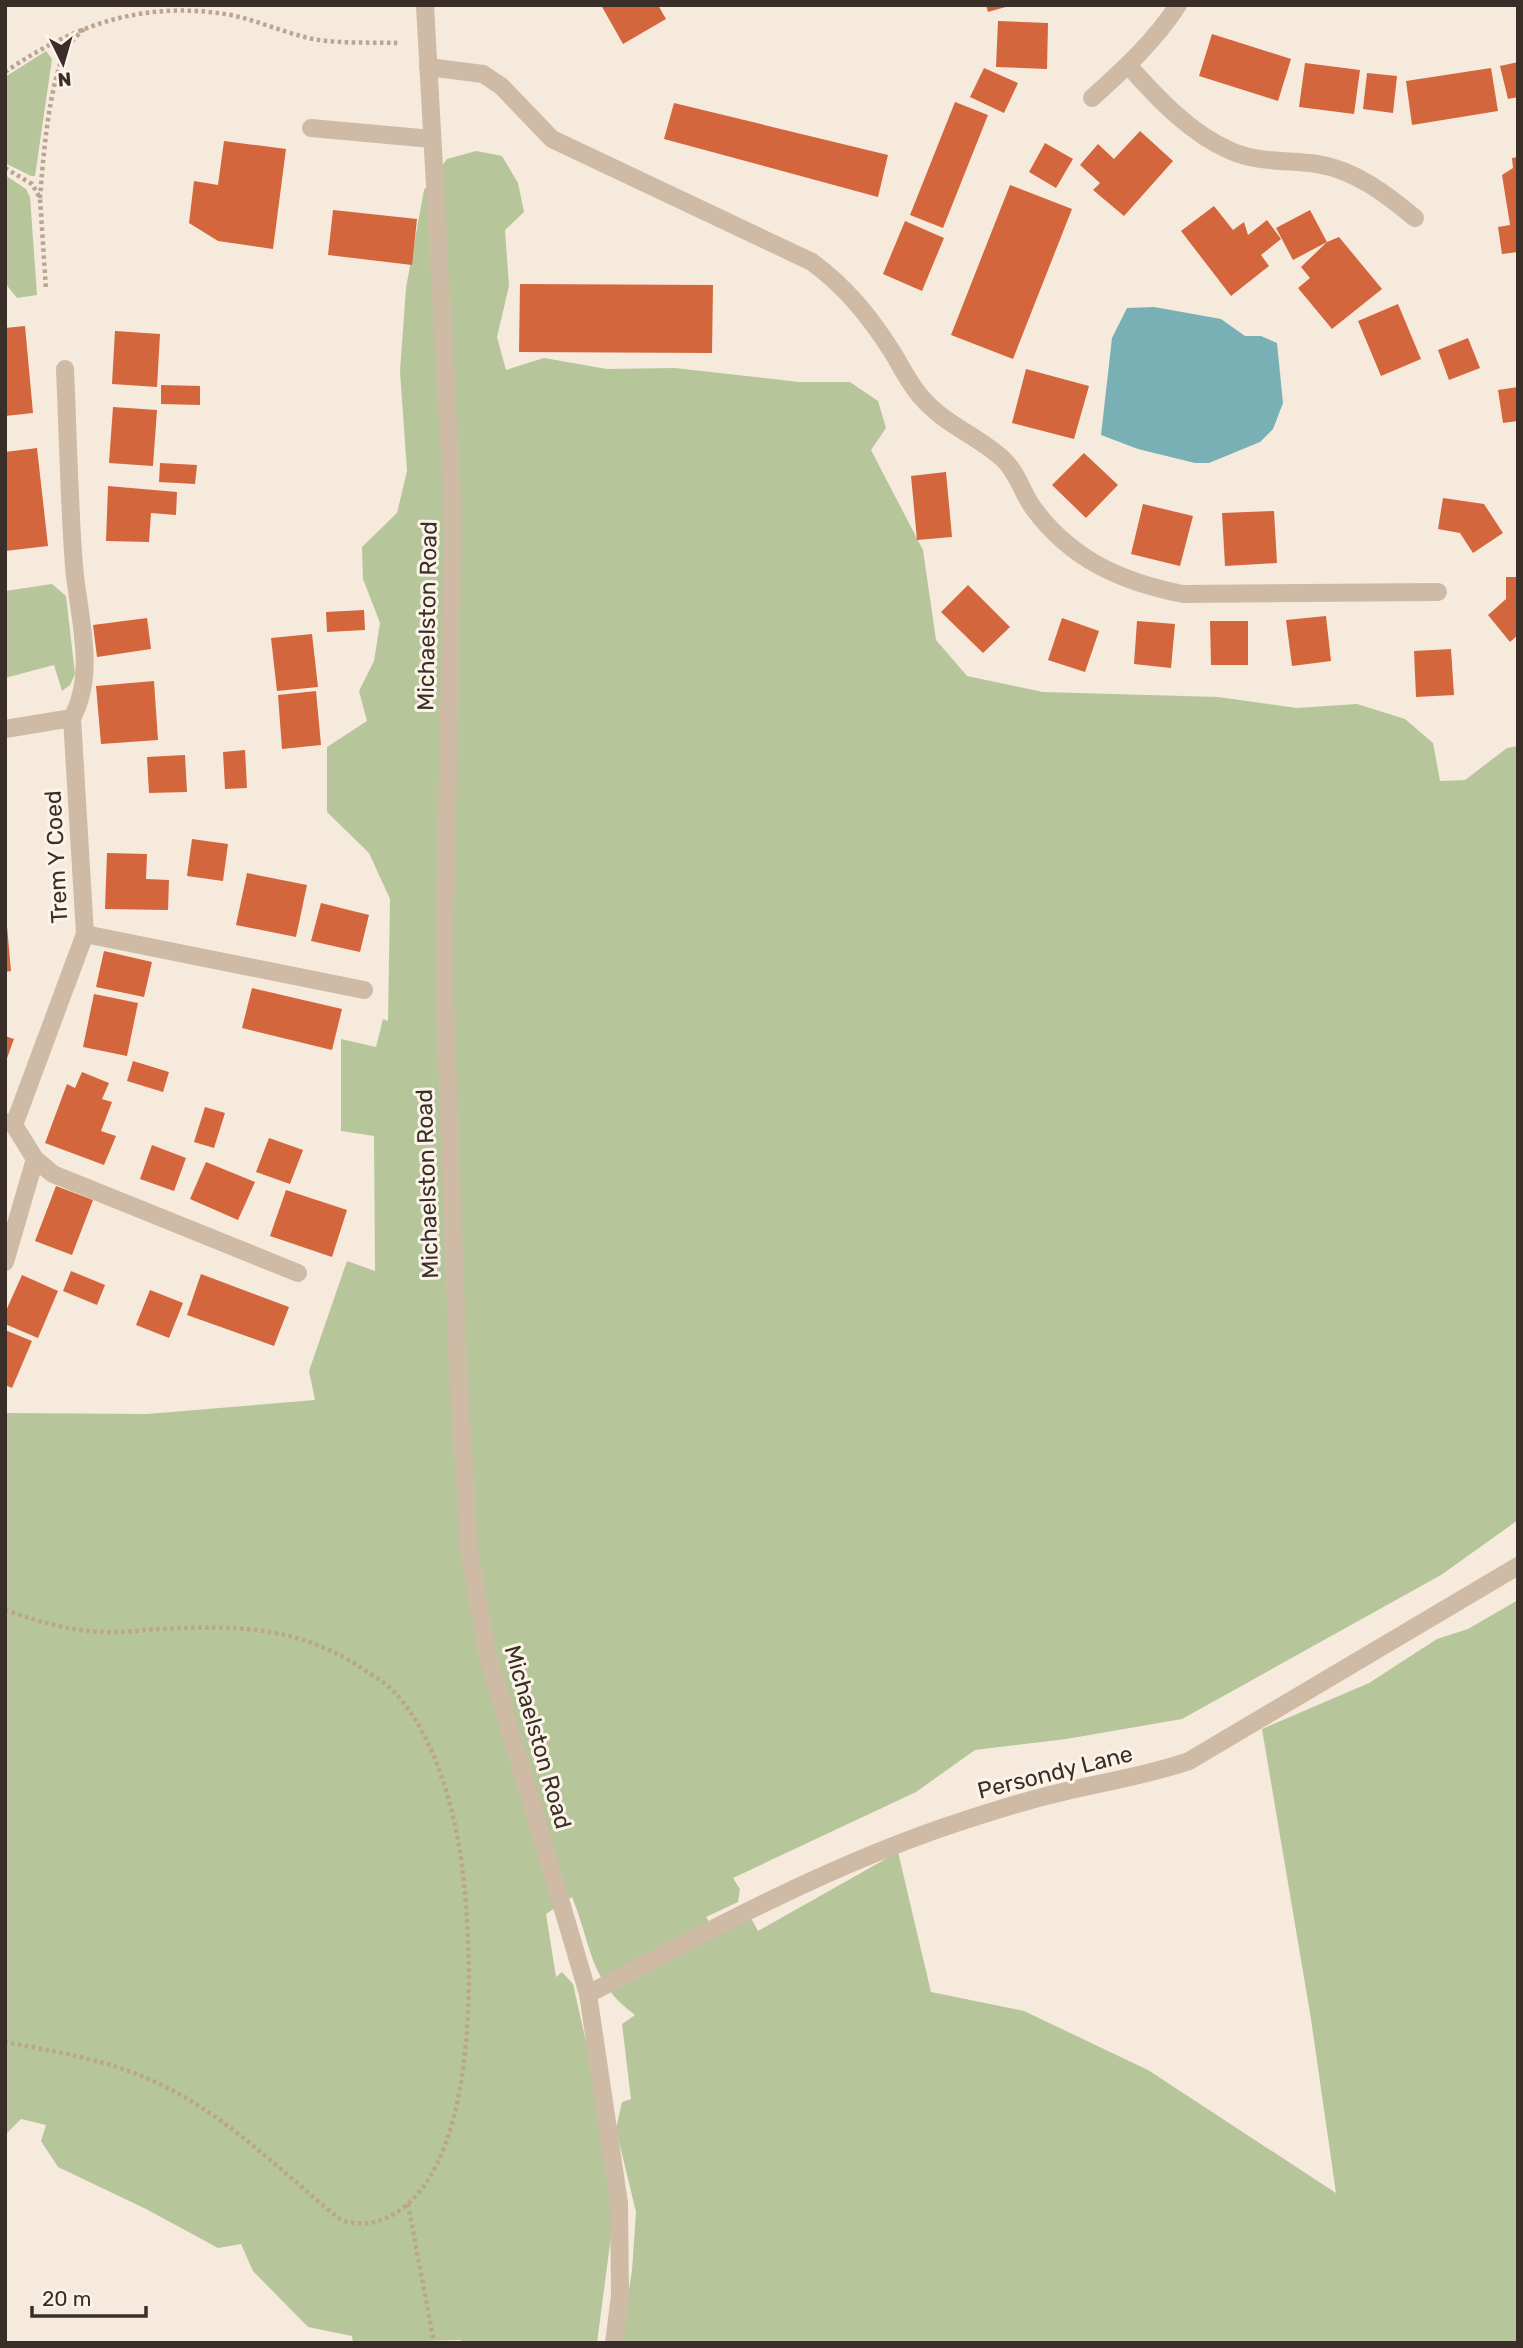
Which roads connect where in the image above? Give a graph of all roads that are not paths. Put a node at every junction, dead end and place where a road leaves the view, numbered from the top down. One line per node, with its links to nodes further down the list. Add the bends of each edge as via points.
1 (425, 5): 4 (street, Michaelston Road)
2 (1178, 5): 3 (street)
3 (1128, 65): 5 (street); 8 (street, via 1208,139 1234,152 1319,164 1364,179)
4 (428, 67): 7 (street, Michaelston Road); 10 (street, via 483,74 501,86 552,139 812,262 839,282 865,311 921,397 1002,458 1054,534 1104,571 1142,586 1182,594)
5 (1092, 99)
6 (311, 128): 7 (street)
7 (432, 139): 20 (street, Michaelston Road, via 453,510 444,972 469,1549 487,1652)
8 (1415, 218)
9 (65, 369): 11 (street, via 74,566 85,684)
10 (1438, 592)
11 (72, 718): 12 (street); 13 (street, Trem Y Coed)
12 (5, 729)
13 (85, 934): 14 (street); 15 (street, Trem Y Coed)
14 (364, 990)
15 (9, 1124): 16 (street)
16 (35, 1159): 17 (street); 18 (street, via 53,1174)
17 (5, 1262)
18 (298, 1273)
19 (1518, 1566): 20 (street, Persondy Lane, via 1189,1761 1154,1773 1050,1794 859,1858)
20 (588, 1994): 21 (street, Michaelston Road, via 620,2203 620,2295)
21 (614, 2343)

